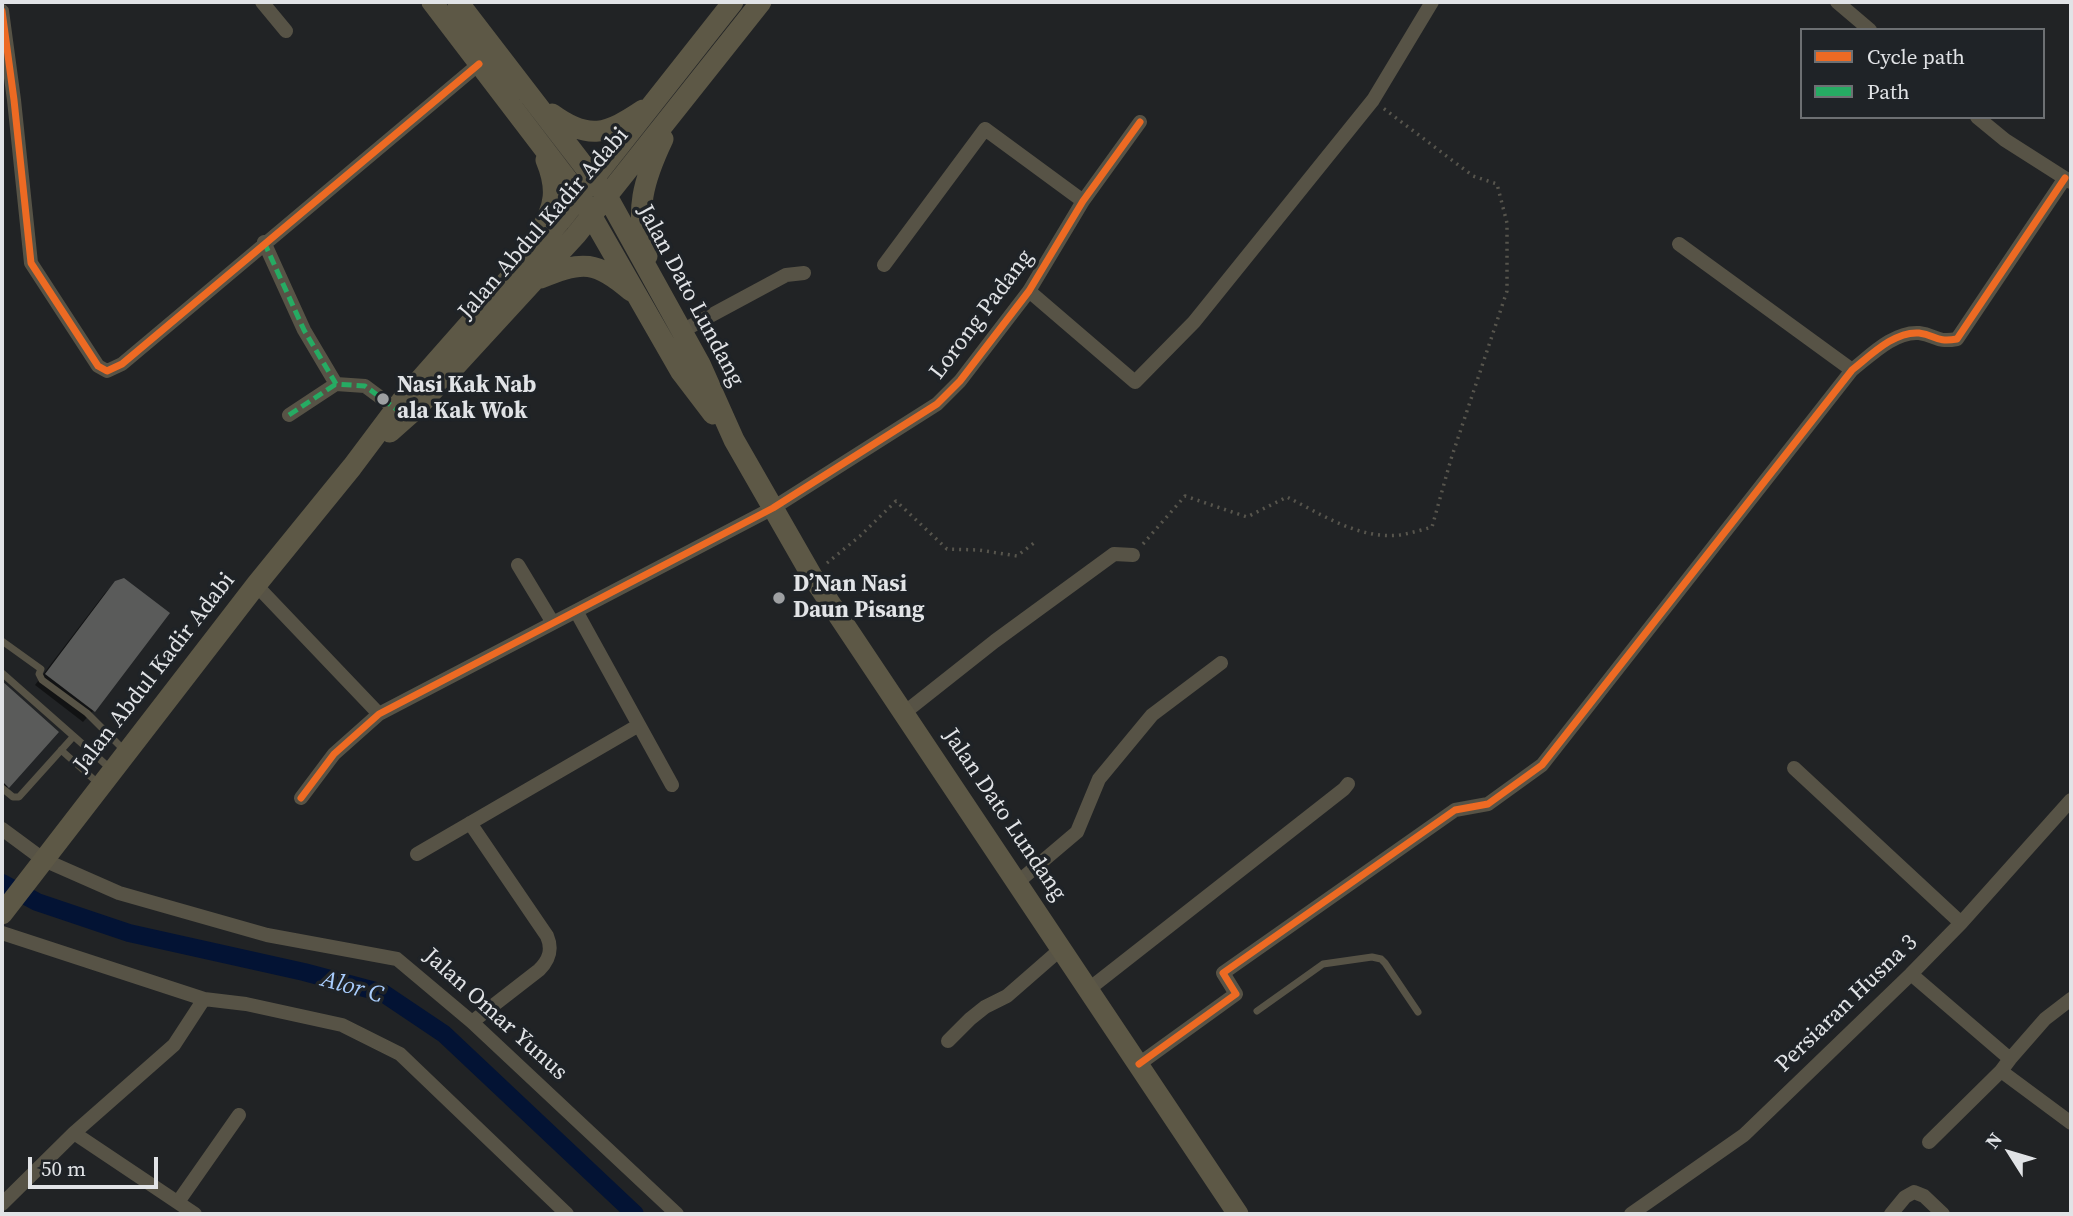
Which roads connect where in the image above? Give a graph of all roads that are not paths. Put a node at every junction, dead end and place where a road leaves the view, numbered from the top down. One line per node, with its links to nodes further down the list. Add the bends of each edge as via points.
1 (2, 2): 2 (street)
2 (10, 2)
3 (262, 2): 12 (street)
4 (432, 2): 13 (main road, Jalan Dato Lundang)
5 (458, 2): 15 (main road, Jalan Dato Lundang)
6 (733, 2): 14 (main road, Jalan Abdul Kadir Adabi)
7 (761, 2): 16 (main road, Jalan Abdul Kadir Adabi)
8 (1432, 2): 31 (street, via 1373,100 1210,303 1135,382)
9 (1837, 2): 11 (street)
10 (2, 10): 25 (street, via 31,263 98,366 115,369)
11 (1868, 28)
12 (286, 32)
13 (479, 64): 19 (main road, Jalan Dato Lundang); 25 (street)
14 (654, 102): 15 (main road, via 598,132 580,131); 21 (main road, Jalan Abdul Kadir Adabi)
15 (537, 103): 21 (main road, Jalan Dato Lundang)
16 (679, 106): 21 (main road, Jalan Abdul Kadir Adabi); 30 (main road, via 651,164 641,202 644,245)
17 (1980, 119): 20 (street)
18 (1140, 122): 23 (street, Lorong Padang)
19 (540, 142): 22 (main road, Jalan Dato Lundang); 28 (main road, via 554,202)
20 (2068, 180): 34 (street, via 1957,339 1943,342 1919,333 1897,337)
21 (601, 187): 22 (main road, Jalan Abdul Kadir Adabi); 24 (main road, Jalan Abdul Kadir Adabi); 30 (main road, Jalan Dato Lundang)
22 (580, 196): 24 (main road, Jalan Dato Lundang); 28 (main road, Jalan Abdul Kadir Adabi)
23 (1083, 201): 27 (street, via 985,129); 31 (street, Lorong Padang)
24 (593, 215): 28 (main road, Jalan Abdul Kadir Adabi); 32 (main road, Jalan Dato Lundang)
25 (264, 243): 35 (street, via 304,330)
26 (1679, 244): 34 (street)
27 (884, 265)
28 (527, 273): 32 (main road, via 596,267); 36 (main road, Jalan Abdul Kadir Adabi); 39 (main road, Jalan Abdul Kadir Adabi, via 417,408)
29 (804, 273): 33 (street, via 786,275)
30 (654, 279): 33 (main road, Jalan Dato Lundang)
31 (1029, 291): 40 (street, Lorong Padang, via 937,404)
32 (640, 299): 38 (main road, Jalan Dato Lundang, via 681,372)
33 (682, 331): 38 (main road, Jalan Dato Lundang)
34 (1852, 370): 79 (street, via 1542,765 1485,806 1455,810 1223,973 1237,994)
35 (336, 384): 36 (street, via 365,386); 37 (street)
36 (396, 409): 39 (main road, Jalan Abdul Kadir Adabi)
37 (289, 415)
38 (734, 440): 40 (main road, Jalan Dato Lundang)
39 (352, 467): 43 (main road, Jalan Abdul Kadir Adabi)
40 (773, 508): 44 (street, Lorong Padang); 49 (main road, Jalan Dato Lundang, via 812,576)
41 (1133, 555): 49 (street, via 1114,554)
42 (518, 565): 45 (street)
43 (256, 585): 50 (street); 54 (main road, Jalan Abdul Kadir Adabi)
44 (576, 611): 45 (street, Lorong Padang); 51 (street)
45 (553, 623): 50 (street, Lorong Padang)
46 (2, 641): 54 (lane, via 41,669 42,680 87,713)
47 (1222, 663): 66 (street, via 1153,715 1100,779 1077,832)
48 (2, 673): 52 (lane)
49 (904, 713): 66 (main road, Jalan Dato Lundang)
50 (379, 714): 60 (street, Lorong Padang, via 334,754)
51 (639, 725): 58 (street); 62 (street)
52 (73, 737): 53 (lane); 56 (lane)
53 (61, 750): 56 (lane); 59 (lane, via 19,797)
54 (127, 752): 56 (main road, Jalan Abdul Kadir Adabi)
55 (1794, 768): 68 (street)
56 (107, 778): 65 (main road, Jalan Abdul Kadir Adabi)
57 (1348, 784): 72 (street)
58 (672, 785)
59 (2, 788)
60 (301, 798)
61 (2071, 800): 68 (street, Persiaran Husna 3)
62 (470, 823): 64 (street); 77 (street, via 547,936 550,949 543,966)
63 (2, 829): 65 (street, Jalan Omar Yunus)
64 (417, 854)
65 (38, 867): 67 (main road, Jalan Abdul Kadir Adabi); 77 (street, Jalan Omar Yunus, via 267,935 397,959)
66 (1018, 882): 70 (main road, Jalan Dato Lundang)
67 (3, 912)
68 (1961, 923): 71 (street, Persiaran Husna 3)
69 (2, 933): 73 (street)
70 (1062, 948): 72 (main road, Jalan Dato Lundang); 78 (street, via 1007,996 970,1018)
71 (1911, 974): 80 (street); 91 (street, Persiaran Husna 3, via 1744,1135)
72 (1089, 989): 79 (main road, Jalan Dato Lundang)
73 (204, 999): 83 (street, via 174,1045); 88 (street, via 342,1025 400,1054)
74 (2071, 999): 80 (street, via 2045,1020)
75 (1257, 1011): 76 (lane, via 1323,964 1373,957 1385,963)
76 (1418, 1012)
77 (472, 1022): 89 (street, Jalan Omar Yunus)
78 (948, 1041)
79 (1139, 1064): 90 (main road, Jalan Dato Lundang)
80 (2006, 1065): 82 (street); 84 (street)
81 (239, 1115): 85 (street)
82 (2071, 1123)
83 (74, 1133): 85 (street); 86 (street)
84 (1929, 1142)
85 (178, 1202): 87 (street)
86 (2, 1204)
87 (195, 1214)
88 (567, 1214)
89 (677, 1214)
90 (1238, 1214)
91 (1631, 1214)
92 (1891, 1214): 93 (street, via 1914,1192)
93 (1943, 1214)

